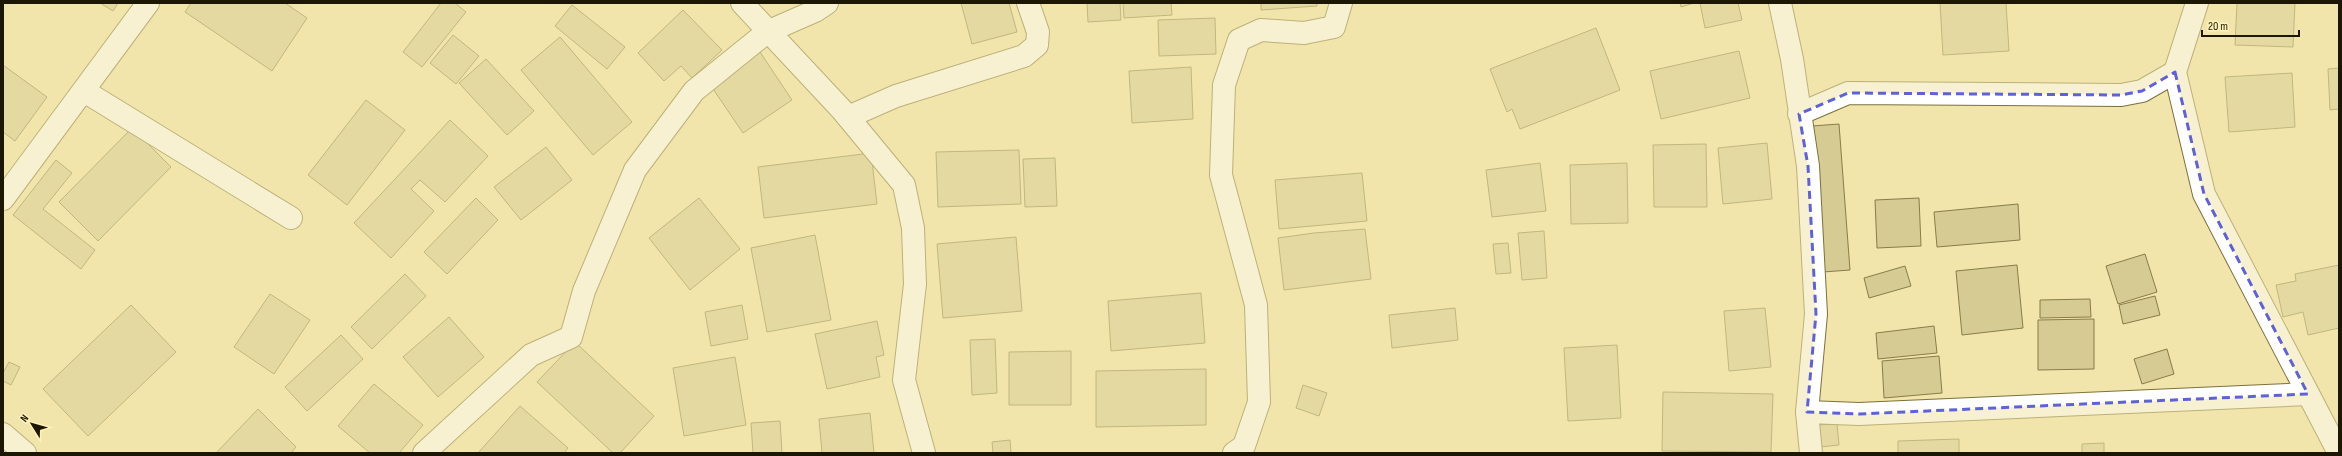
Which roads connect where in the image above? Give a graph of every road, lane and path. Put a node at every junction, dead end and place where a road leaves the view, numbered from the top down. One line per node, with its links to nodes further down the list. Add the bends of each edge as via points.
1 (148, 3): 10 (street)
2 (742, 3): 8 (street)
3 (827, 3): 8 (street)
4 (1028, 3): 12 (street, via 1038,32 1037,45 1024,56 896,96)
5 (1341, 3): 21 (street, via 1334,27 1304,33 1261,30 1239,40 1224,85 1221,175 1256,305 1259,395 1244,446)
6 (1780, 3): 11 (street, via 1792,59)
7 (2197, 3): 9 (street)
8 (767, 32): 12 (street); 19 (street, via 694,92 635,170 584,290 571,337 531,355)
9 (2175, 72): 11 (street, via 2142,91 2121,95 1848,93); 15 (street, via 2204,194)
10 (84, 91): 13 (street); 14 (street)
11 (1799, 114): 16 (street, via 1808,166 1816,314)
12 (848, 117): 20 (street, via 904,185 913,228 916,284 904,380)
13 (3, 199)
14 (291, 218)
15 (2308, 394): 16 (street, via 1859,414); 23 (street)
16 (1807, 412): 22 (street)
17 (3, 434): 18 (street)
18 (25, 453)
19 (424, 453)
20 (924, 453)
21 (1234, 453)
22 (1811, 453)
23 (2339, 453)

